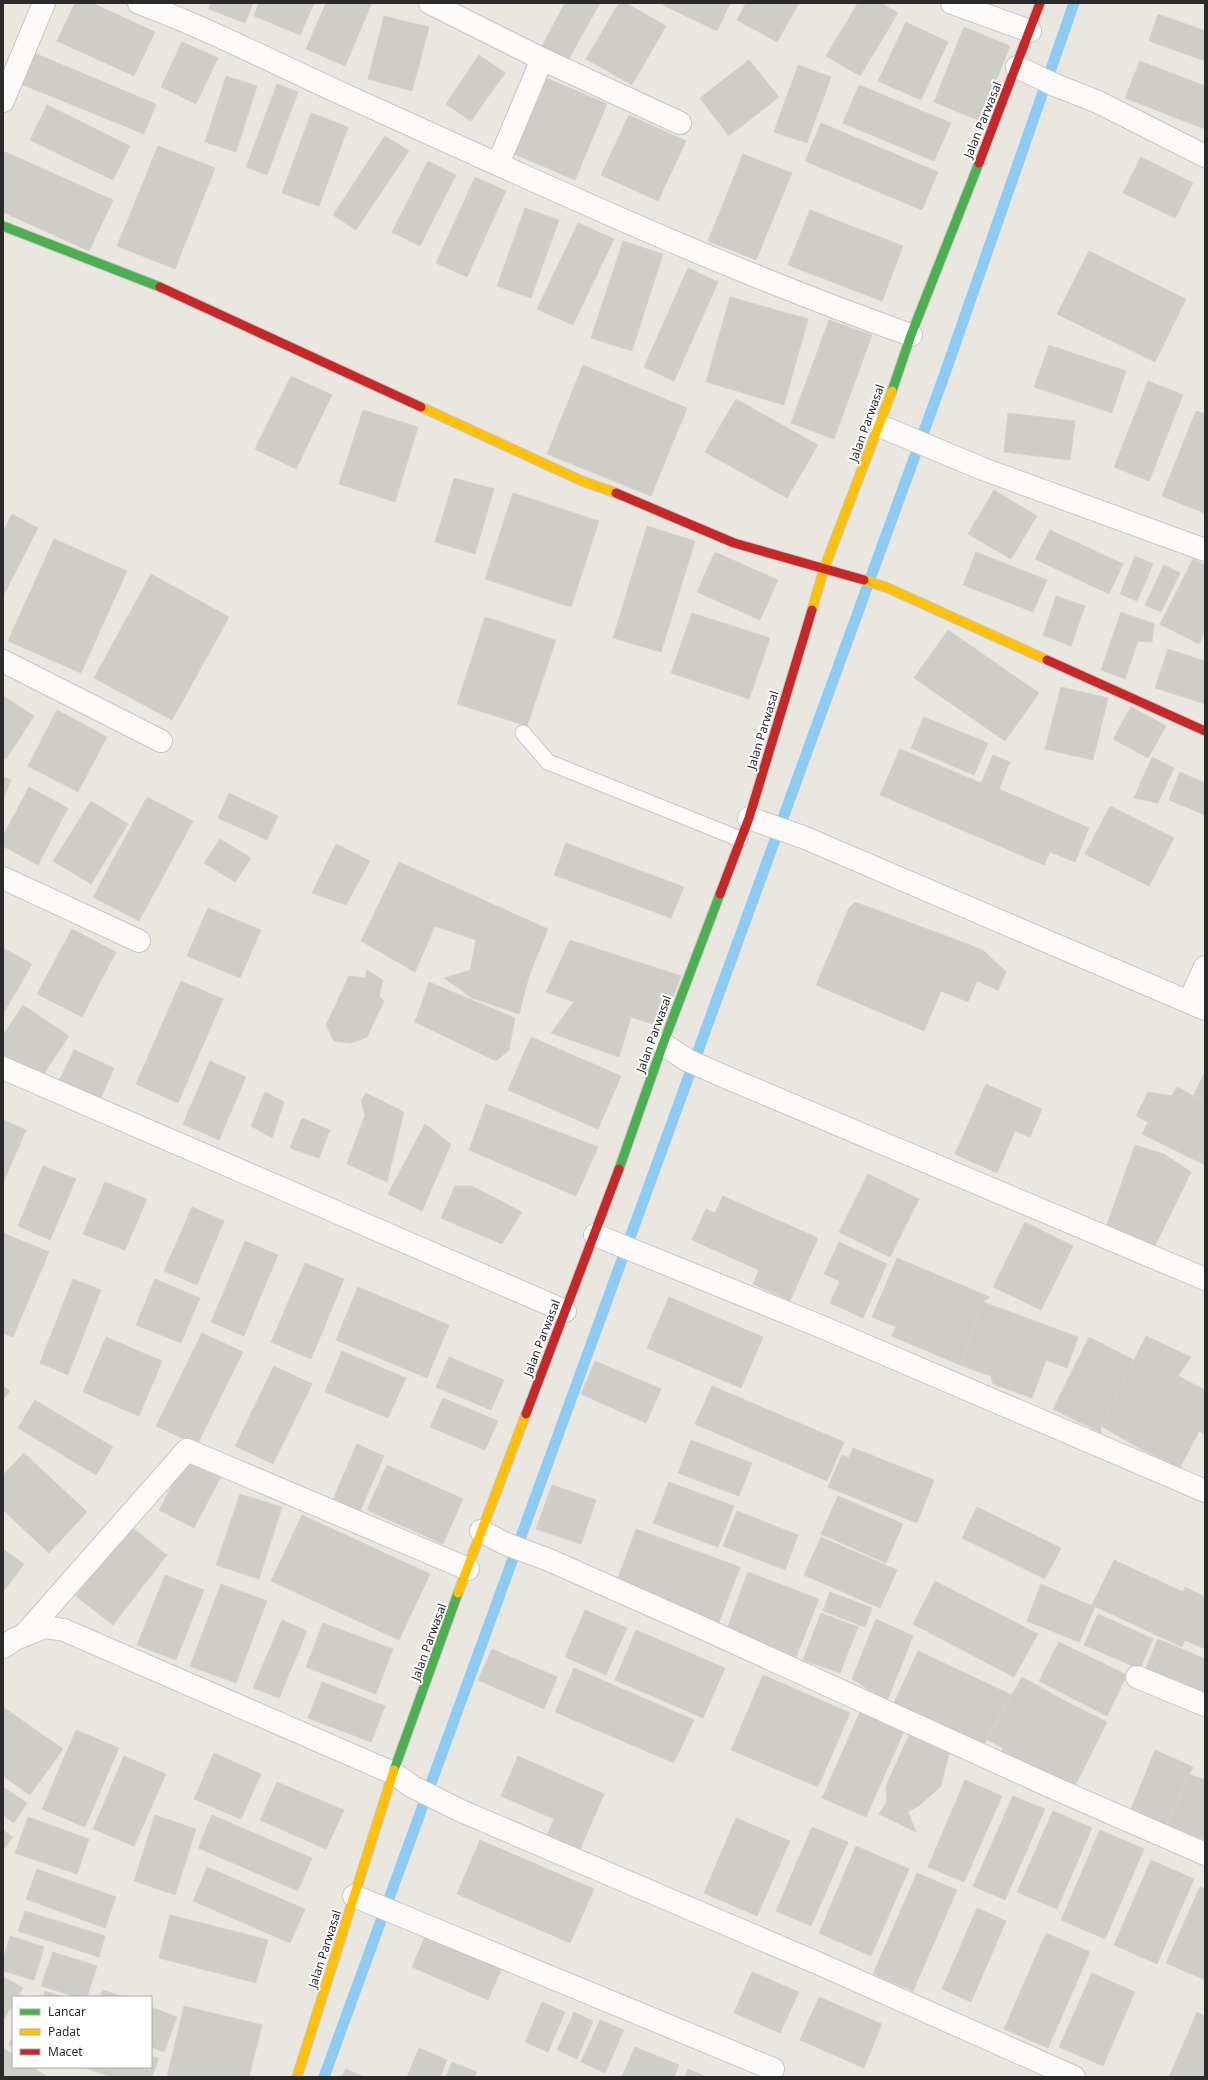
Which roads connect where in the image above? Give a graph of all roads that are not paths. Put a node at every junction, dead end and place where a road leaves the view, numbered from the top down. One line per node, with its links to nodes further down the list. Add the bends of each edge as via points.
1 (44, 3): 9 (street)
2 (139, 3): 12 (street)
3 (430, 3): 7 (street)
4 (952, 3): 6 (street)
5 (1040, 3): 6 (street, Jalan Parwasal)
6 (1030, 31): 8 (street, Jalan Parwasal)
7 (542, 59): 10 (street); 12 (street)
8 (1018, 67): 11 (street, via 1098,102); 14 (street, Jalan Parwasal)
9 (3, 101)
10 (680, 123)
11 (1205, 156)
12 (498, 164): 14 (street, via 599,211 826,305)
13 (3, 226): 17 (street, via 178,294 582,481 734,543)
14 (910, 335): 15 (street, Jalan Parwasal)
15 (880, 426): 16 (street, via 983,469); 17 (street, Jalan Parwasal)
16 (1205, 550)
17 (824, 569): 20 (street, via 888,588); 22 (street, Jalan Parwasal)
18 (3, 661): 21 (street)
19 (523, 732): 23 (lane, via 548,762)
20 (1205, 732)
21 (161, 741)
22 (753, 820): 23 (street, Jalan Parwasal); 27 (street, via 803,837)
23 (740, 839): 28 (street, Jalan Parwasal)
24 (3, 878): 25 (street)
25 (139, 941)
26 (1205, 967): 27 (street)
27 (1197, 1005)
28 (663, 1044): 30 (street, Jalan Parwasal); 31 (street, via 687,1060 723,1076)
29 (3, 1068): 32 (street)
30 (594, 1235): 32 (street, Jalan Parwasal); 33 (street, via 822,1326)
31 (1205, 1279)
32 (565, 1311): 34 (street, Jalan Parwasal)
33 (1205, 1491)
34 (482, 1531): 35 (street, Jalan Parwasal); 41 (street, via 506,1544 549,1560 743,1646)
35 (468, 1569): 36 (street, via 187,1450); 40 (street, Jalan Parwasal)
36 (24, 1636): 37 (street); 40 (street, via 45,1627 64,1630)
37 (3, 1647)
38 (1137, 1677): 39 (street)
39 (1205, 1705)
40 (393, 1773): 42 (street, Jalan Parwasal); 45 (street, via 459,1810 815,1962)
41 (1205, 1854)
42 (364, 1900): 43 (street); 44 (street, Jalan Parwasal)
43 (773, 2069)
44 (297, 2077)
45 (1074, 2077)

